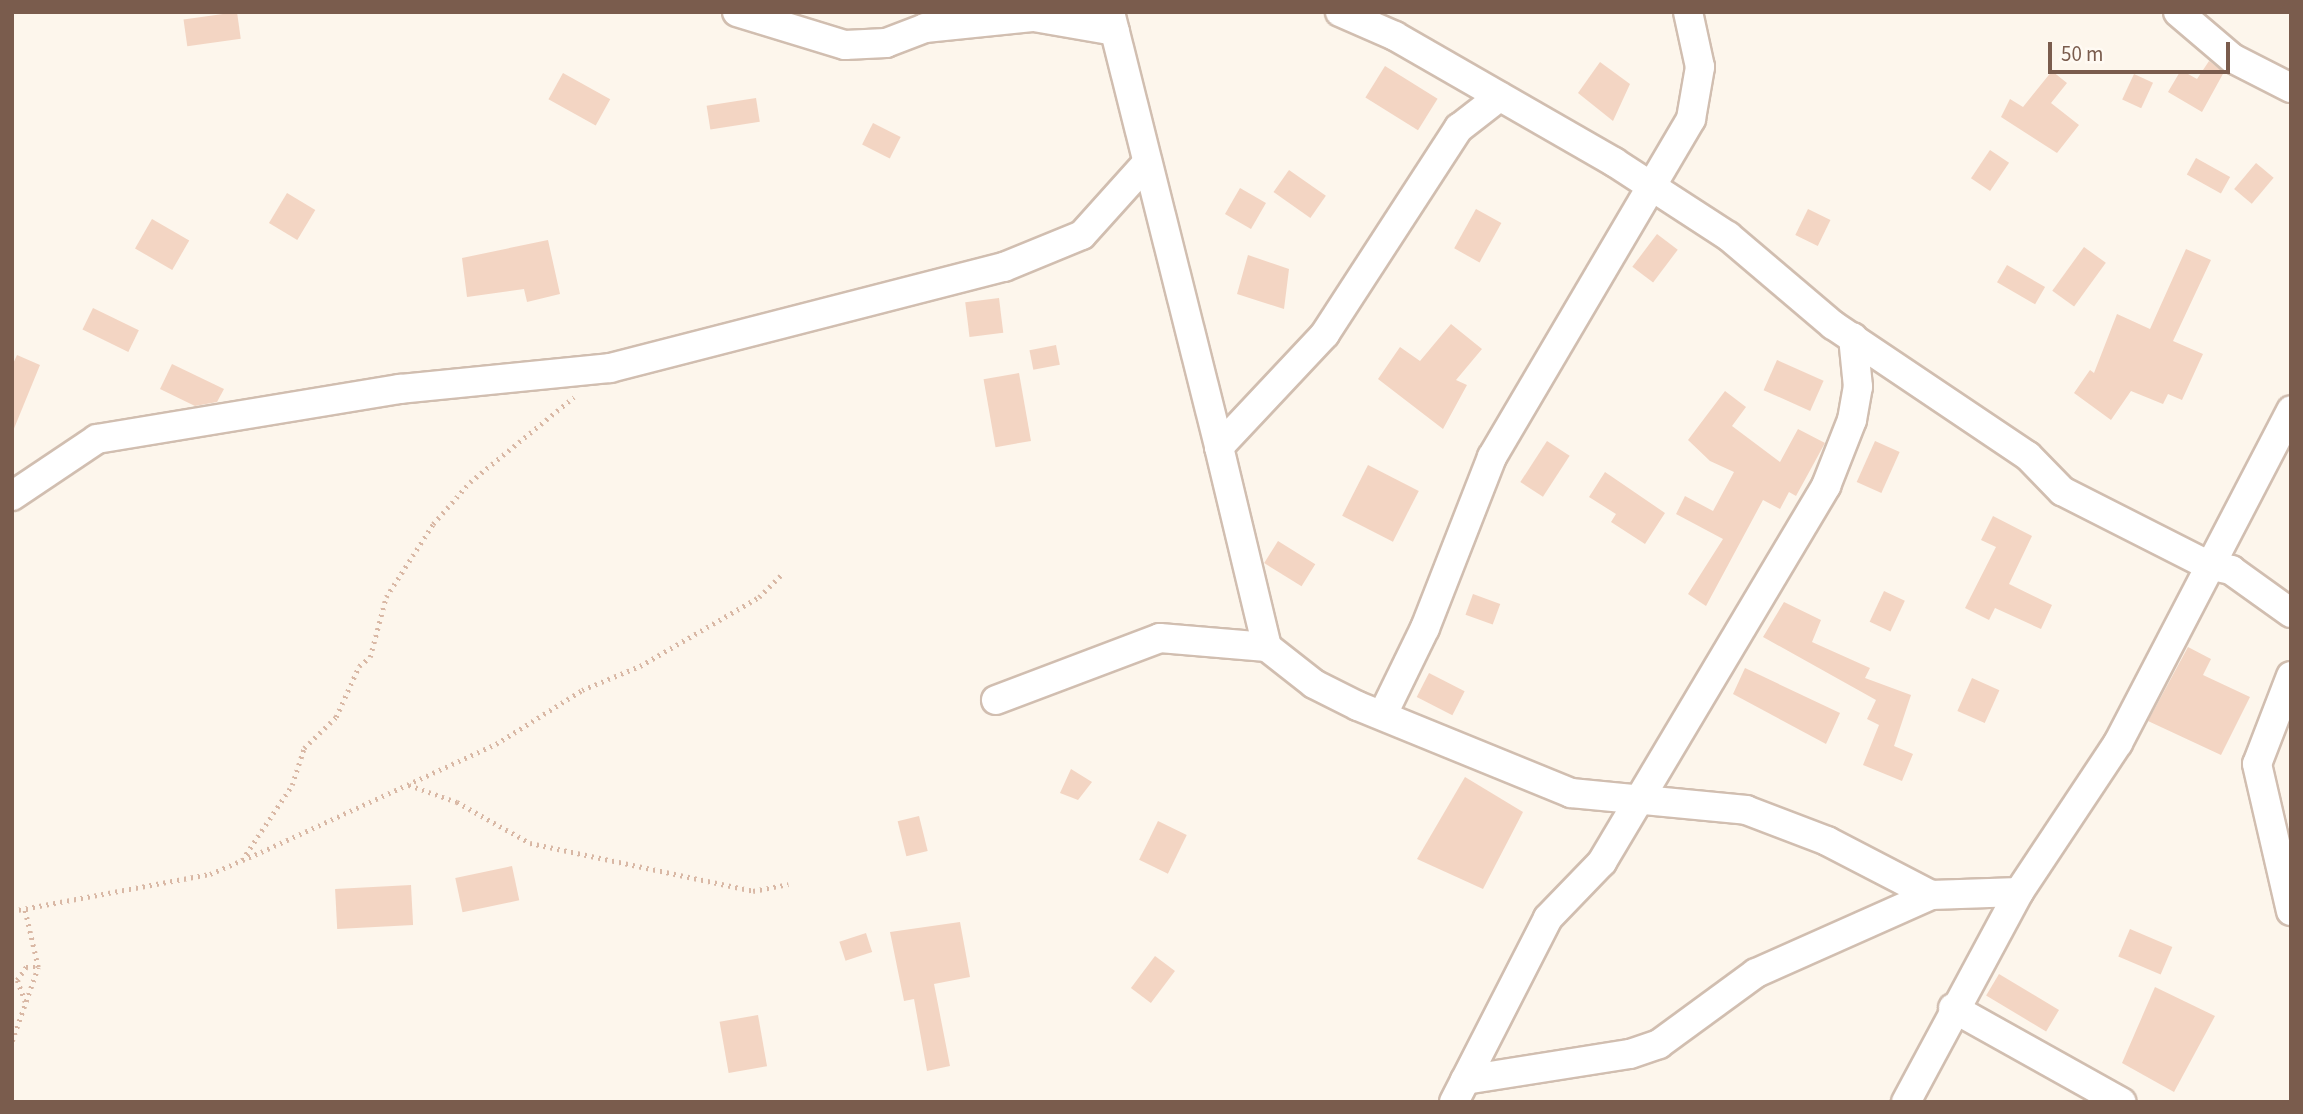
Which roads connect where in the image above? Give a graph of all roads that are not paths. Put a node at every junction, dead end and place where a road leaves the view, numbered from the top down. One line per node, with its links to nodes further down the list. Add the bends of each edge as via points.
1 (737, 12): 5 (street, via 845,45 887,43 925,27 1034,17)
2 (1340, 12): 7 (street)
3 (1688, 12): 9 (street, via 1700,67 1691,119)
4 (2178, 12): 6 (street, via 2232,58)
5 (1112, 22): 8 (street)
6 (2291, 88)
7 (1499, 97): 9 (street); 12 (street, via 1459,128 1325,334)
8 (1146, 164): 12 (street); 13 (street, via 1082,235 1004,267 610,368 400,389 97,439)
9 (1652, 188): 10 (street, via 1728,236); 19 (street, via 1612,244 1492,457 1425,628)
10 (1853, 337): 14 (street, via 2028,456 2062,491); 20 (street, via 1854,409 1826,486 1719,675)
11 (2291, 410): 14 (street)
12 (1219, 447): 16 (street)
13 (12, 496)
14 (2208, 565): 15 (street, via 2231,570); 21 (street, via 2118,743)
15 (2291, 613)
16 (1267, 647): 18 (street, via 1160,638); 19 (street, via 1314,684)
17 (2291, 676): 23 (street, via 2257,764)
18 (996, 700)
19 (1384, 712): 20 (street, via 1571,793)
20 (1637, 801): 22 (street, via 1746,810 1826,841); 25 (street, via 1588,882 1548,918)
21 (2019, 892): 22 (street); 24 (street)
22 (1931, 895): 25 (street, via 1767,967 1659,1044)
23 (2291, 911)
24 (1953, 1008): 26 (street); 27 (street)
25 (1460, 1091)
26 (1906, 1102)
27 (2121, 1102)

